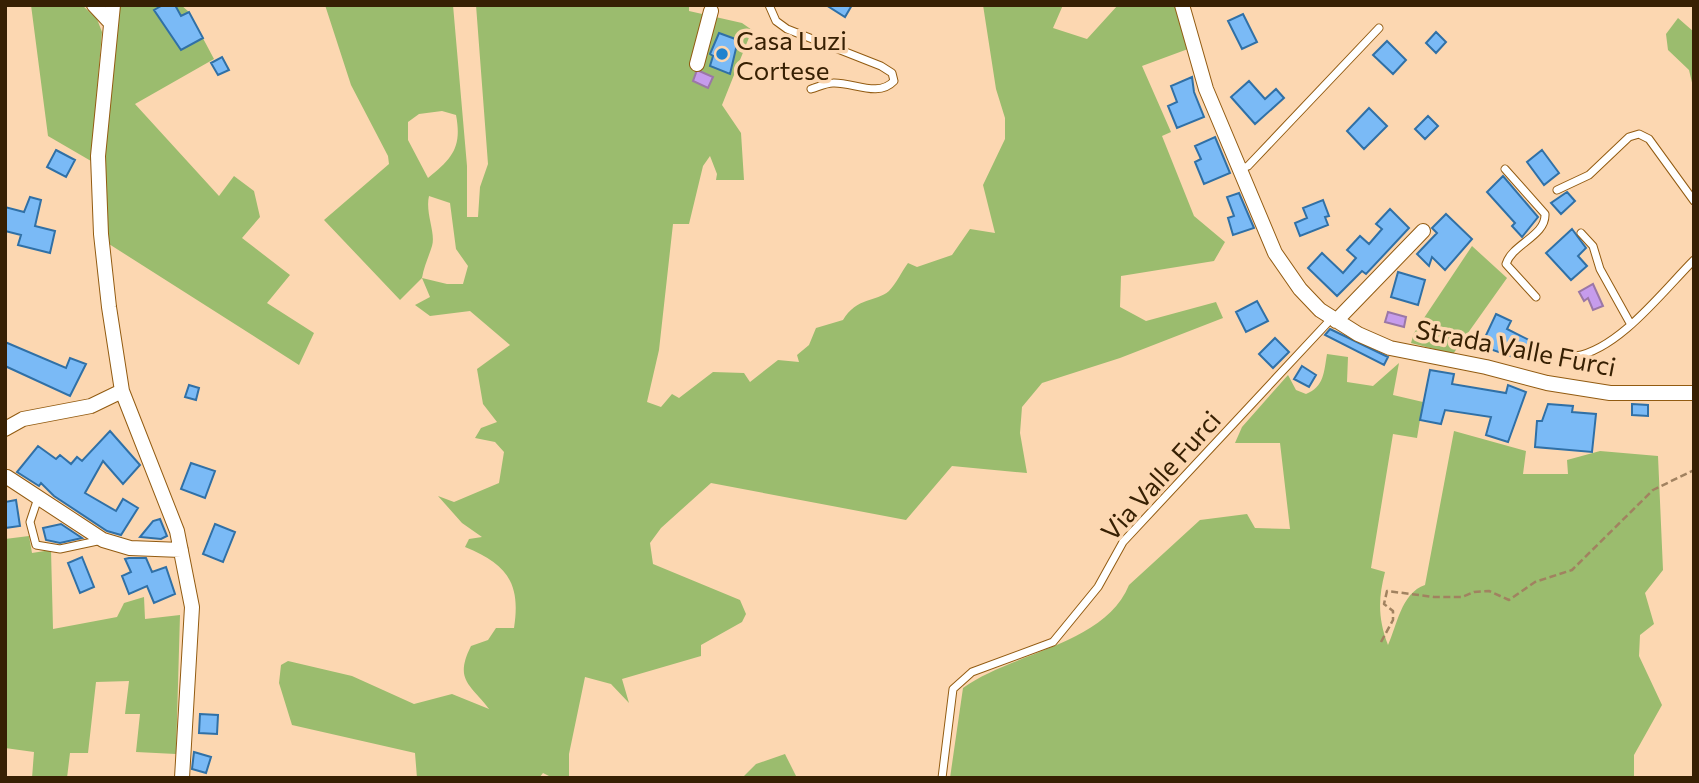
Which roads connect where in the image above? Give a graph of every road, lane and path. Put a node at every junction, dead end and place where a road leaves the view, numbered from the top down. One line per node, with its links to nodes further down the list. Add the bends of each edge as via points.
1 (113, 5): 6 (street)
2 (769, 5): 9 (lane, via 776,21 787,29 881,66 892,73 894,81 878,90 831,83)
3 (1182, 5): 10 (street, Strada Valle Furci, via 1198,67)
4 (97, 6): 6 (street)
5 (711, 11): 8 (street)
6 (109, 21): 21 (street, via 99,207)
7 (1379, 28): 10 (lane, via 1248,166)
8 (697, 64)
9 (811, 89)
10 (1240, 169): 18 (street, Strada Valle Furci, via 1275,253 1300,289)
11 (1505, 169): 17 (lane, via 1545,214 1543,225 1506,264)
12 (1557, 190): 13 (lane, via 1589,175 1629,137 1639,134 1649,139)
13 (1694, 201)
14 (1423, 231): 18 (street)
15 (1581, 233): 19 (lane, via 1593,246 1600,269)
16 (1694, 260): 19 (lane)
17 (1536, 297)
18 (1334, 319): 22 (street, Strada Valle Furci, via 1390,348 1547,383 1610,393); 31 (lane, Via Valle Furci, via 1123,542 1098,587 1053,642 972,672 953,688)
19 (1630, 323): 20 (lane, via 1605,346)
20 (1576, 356)
21 (122, 391): 23 (street, via 91,406 23,419); 28 (street)
22 (1694, 393)
23 (5, 429)
24 (1694, 470): 29 (path, via 1653,490 1572,570 1535,582 1509,600 1489,591 1434,597 1387,591 1384,604 1393,611 1393,620)
25 (6, 476): 26 (street)
26 (38, 498): 27 (street); 27 (lane, via 30,522 36,545 60,549)
27 (103, 540): 28 (street, via 130,548)
28 (181, 550): 30 (street, via 192,607)
29 (1381, 642)
30 (182, 778)
31 (942, 778)

